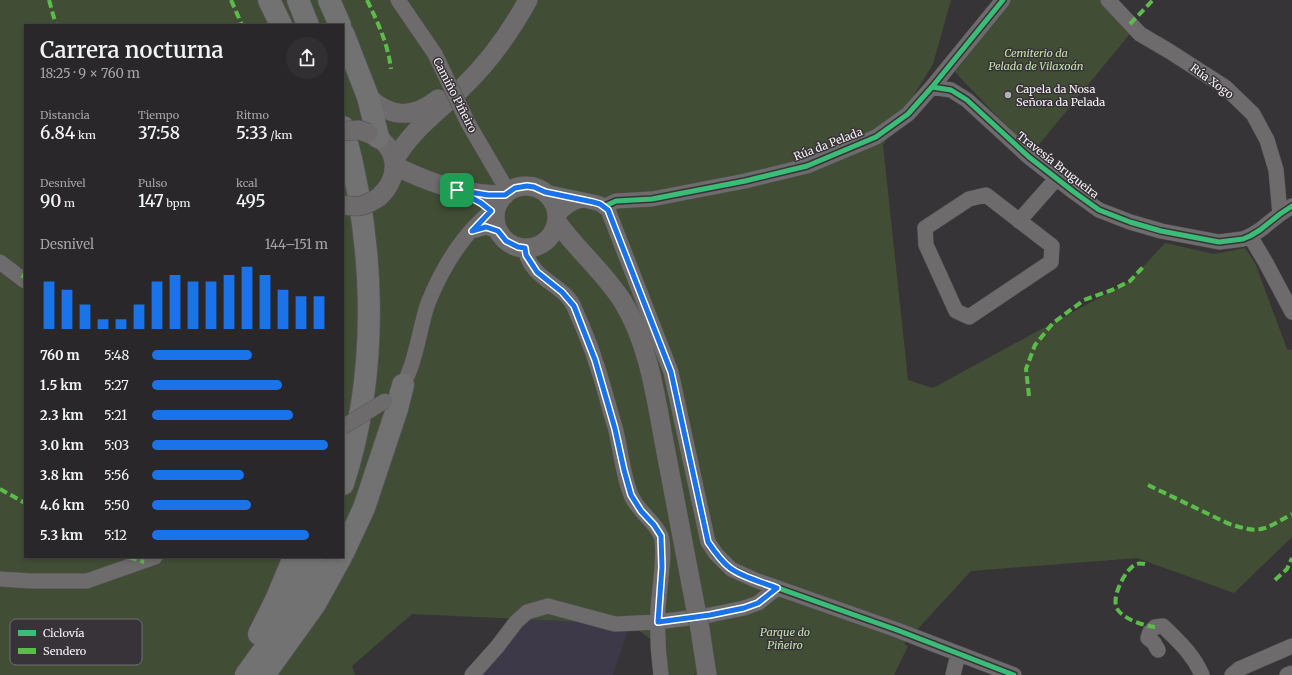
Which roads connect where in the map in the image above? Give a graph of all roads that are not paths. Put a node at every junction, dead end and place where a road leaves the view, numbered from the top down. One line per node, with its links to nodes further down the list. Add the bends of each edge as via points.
1 (269, 0): 9 (highway)
2 (298, 0): 10 (highway)
3 (329, 0): 11 (highway)
4 (398, 0): 27 (street, Camiño Piñeiro, bridge, via 435,54 468,123 500,177)
5 (528, 0): 8 (main road)
6 (1003, 0): 13 (street, Rúa da Pelada)
7 (1108, 0): 28 (street, Rúa Xogo, via 1140,34 1225,87 1253,114 1267,140)
8 (515, 22): 14 (main road, via 494,39 437,100 419,110 401,114 388,111); 15 (main road, via 481,68)
9 (281, 24)
10 (308, 24)
11 (340, 24)
12 (344, 35): 14 (highway)
13 (932, 87): 20 (street, Travesía Brugueira, via 951,90 967,100); 26 (street, Rúa da Pelada, via 908,114 876,137 807,166 652,199 616,201)
14 (368, 97): 18 (highway)
15 (424, 122): 18 (main road, via 390,139); 19 (main road, via 409,138)
16 (344, 130): 40 (highway, via 362,217 368,293 366,377 355,441)
17 (344, 131): 18 (main road, bridge, via 359,130)
18 (376, 136): 19 (main road, via 389,149)
19 (394, 163): 21 (main road); 23 (main road, via 391,183)
20 (1056, 179): 30 (street); 31 (street, Travesía Brugueira, via 1099,210 1130,222 1219,242)
21 (425, 180): 23 (main road, via 402,183); 27 (main road, via 457,190 488,195)
22 (545, 192): 24 (street); 27 (main road, via 534,187 521,187); 29 (main road, via 552,200)
23 (383, 194): 25 (main road, bridge, via 362,206)
24 (582, 200): 26 (street); 29 (street, via 565,207)
25 (344, 205)
26 (605, 206): 47 (street, via 671,372 708,542 731,568)
27 (500, 208): 33 (main road, via 506,241); 38 (street, via 486,227 472,231 456,250 436,286)
28 (1286, 210): 31 (street, Travesía Brugueira)
29 (557, 219): 32 (main road, via 552,234); 35 (main road, via 570,240)
30 (1019, 221): 30 (street, via 986,195 969,199 925,228 926,245 956,311 970,317 1051,262 1052,246)
31 (1250, 236): 37 (street)
32 (543, 243): 33 (main road); 35 (main road, via 570,251)
33 (525, 248): 48 (street, via 526,255 537,272 562,292 574,306 595,360 631,495 661,536 662,567)
34 (0, 262): 36 (street)
35 (597, 270): 58 (main road, bridge, via 623,302 636,328 650,367)
36 (24, 280)
37 (1292, 312)
38 (403, 385): 39 (street, bridge, via 385,401); 41 (highway, via 364,508)
39 (344, 426)
40 (344, 480)
41 (344, 551)
42 (152, 558): 46 (street, via 87,581)
43 (294, 558): 53 (highway, via 273,606)
44 (316, 558): 54 (highway, via 300,593)
45 (340, 558): 55 (highway, via 315,604)
46 (0, 579)
47 (777, 588): 48 (street, via 758,603 744,608); 51 (street)
48 (658, 622): 56 (street, via 614,624 548,606 528,612 516,622); 57 (street)
49 (1292, 646): 62 (street, via 1239,669)
50 (1158, 650): 61 (street, via 1148,638 1155,626 1163,626 1190,653)
51 (958, 654): 59 (street); 60 (street)
52 (1292, 673): 63 (street)
53 (234, 675)
54 (246, 675)
55 (264, 675)
56 (472, 675)
57 (661, 675)
58 (707, 675)
59 (953, 675)
60 (1014, 675)
61 (1202, 675)
62 (1232, 675)
63 (1287, 675)

